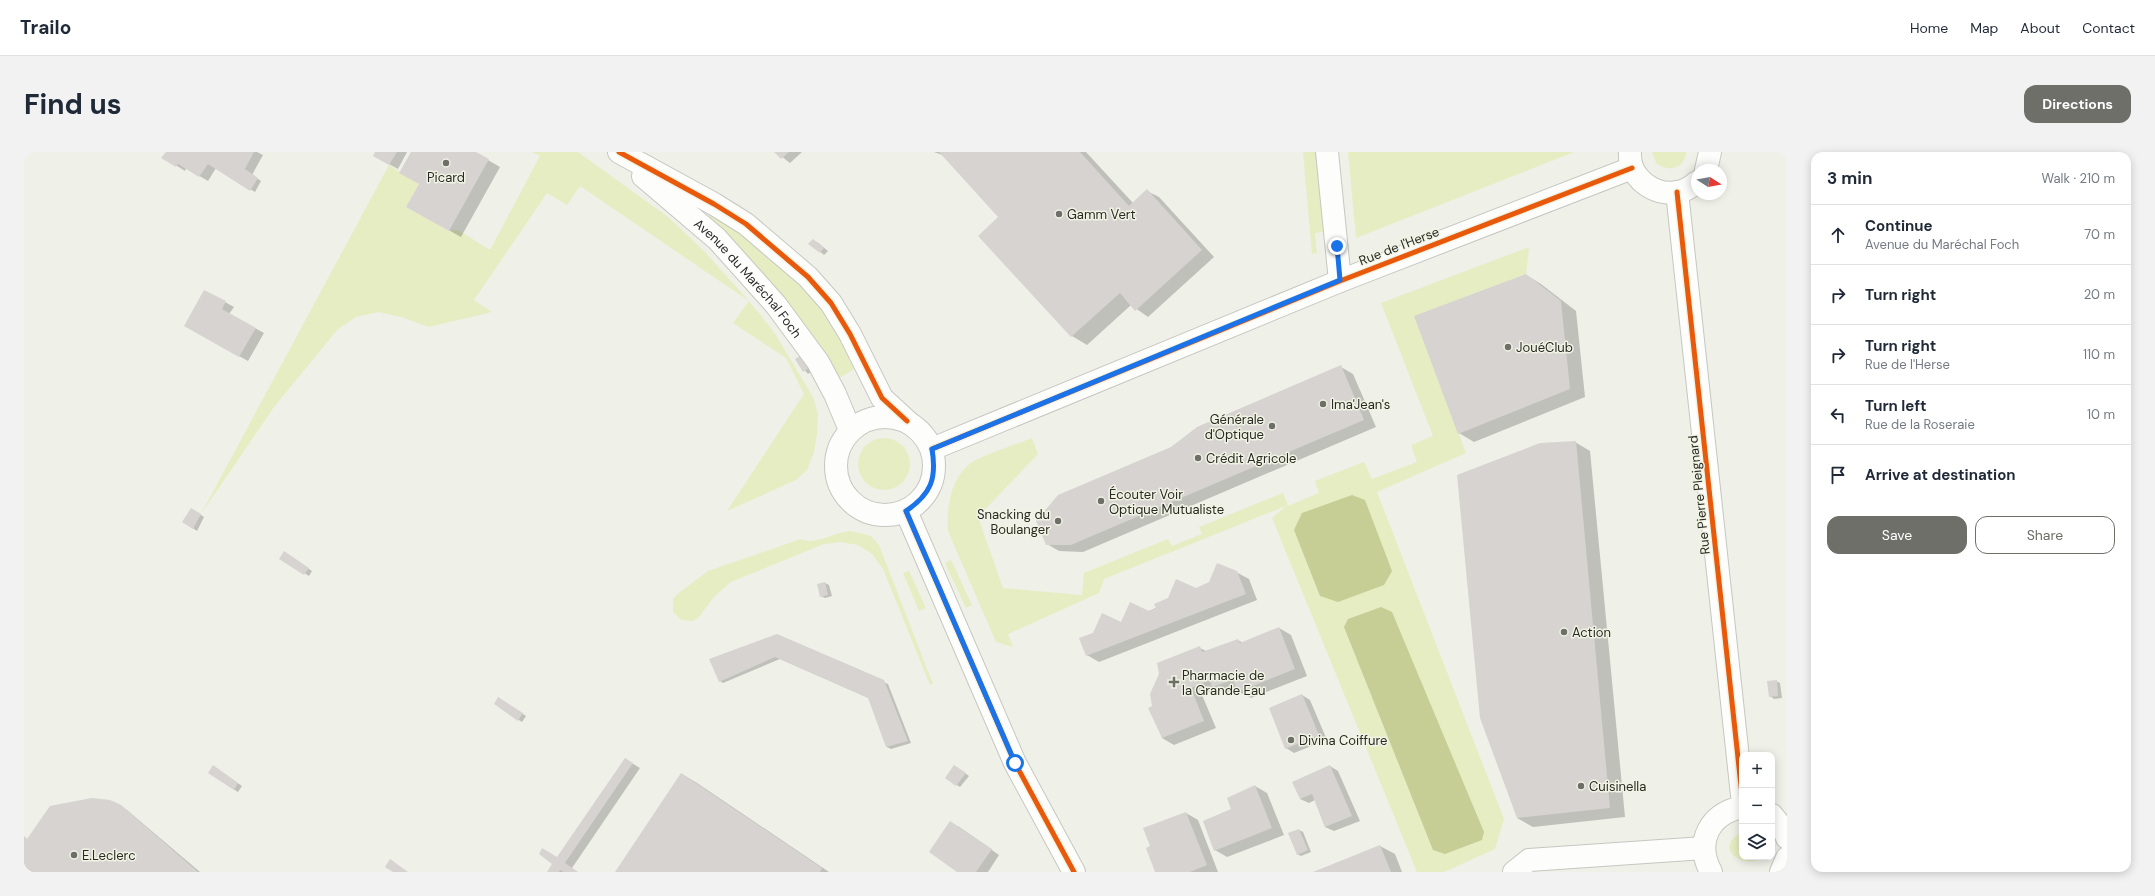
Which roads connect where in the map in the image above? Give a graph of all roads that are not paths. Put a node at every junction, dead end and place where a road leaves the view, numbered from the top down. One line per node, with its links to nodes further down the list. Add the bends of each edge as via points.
1 (614, 152): 11 (street, Avenue du Maréchal Foch, via 717,239 776,305 818,362)
2 (619, 152): 10 (street, via 746,224 808,277 831,303 882,398)
3 (1327, 152): 9 (street)
4 (1710, 152): 6 (street)
5 (1631, 160): 8 (street, via 1640,179 1650,188 1663,192); 9 (street, Rue de l'Herse)
6 (1707, 164)
7 (1691, 187): 8 (street)
8 (1677, 192): 14 (street, Rue Pierre Pleignard)
9 (1340, 280): 12 (street, Rue de l'Herse)
10 (907, 421): 11 (street, via 896,417 878,417 860,423); 12 (street, via 918,428)
11 (850, 430): 13 (street, via 841,443 836,459 836,476 842,491 857,506 877,515 892,515)
12 (932, 449): 13 (street, via 935,464 933,478 927,492 918,503)
13 (906, 511): 20 (street, via 1015,763)
14 (1741, 788)
15 (1739, 807): 18 (street, via 1720,816 1706,836)
16 (1775, 819): 17 (street)
17 (1787, 838)
18 (1704, 848): 21 (street, via 1529,860); 22 (street, via 1706,862)
19 (1787, 858): 23 (street)
20 (1074, 872)
21 (1514, 872)
22 (1712, 872)
23 (1781, 872)

